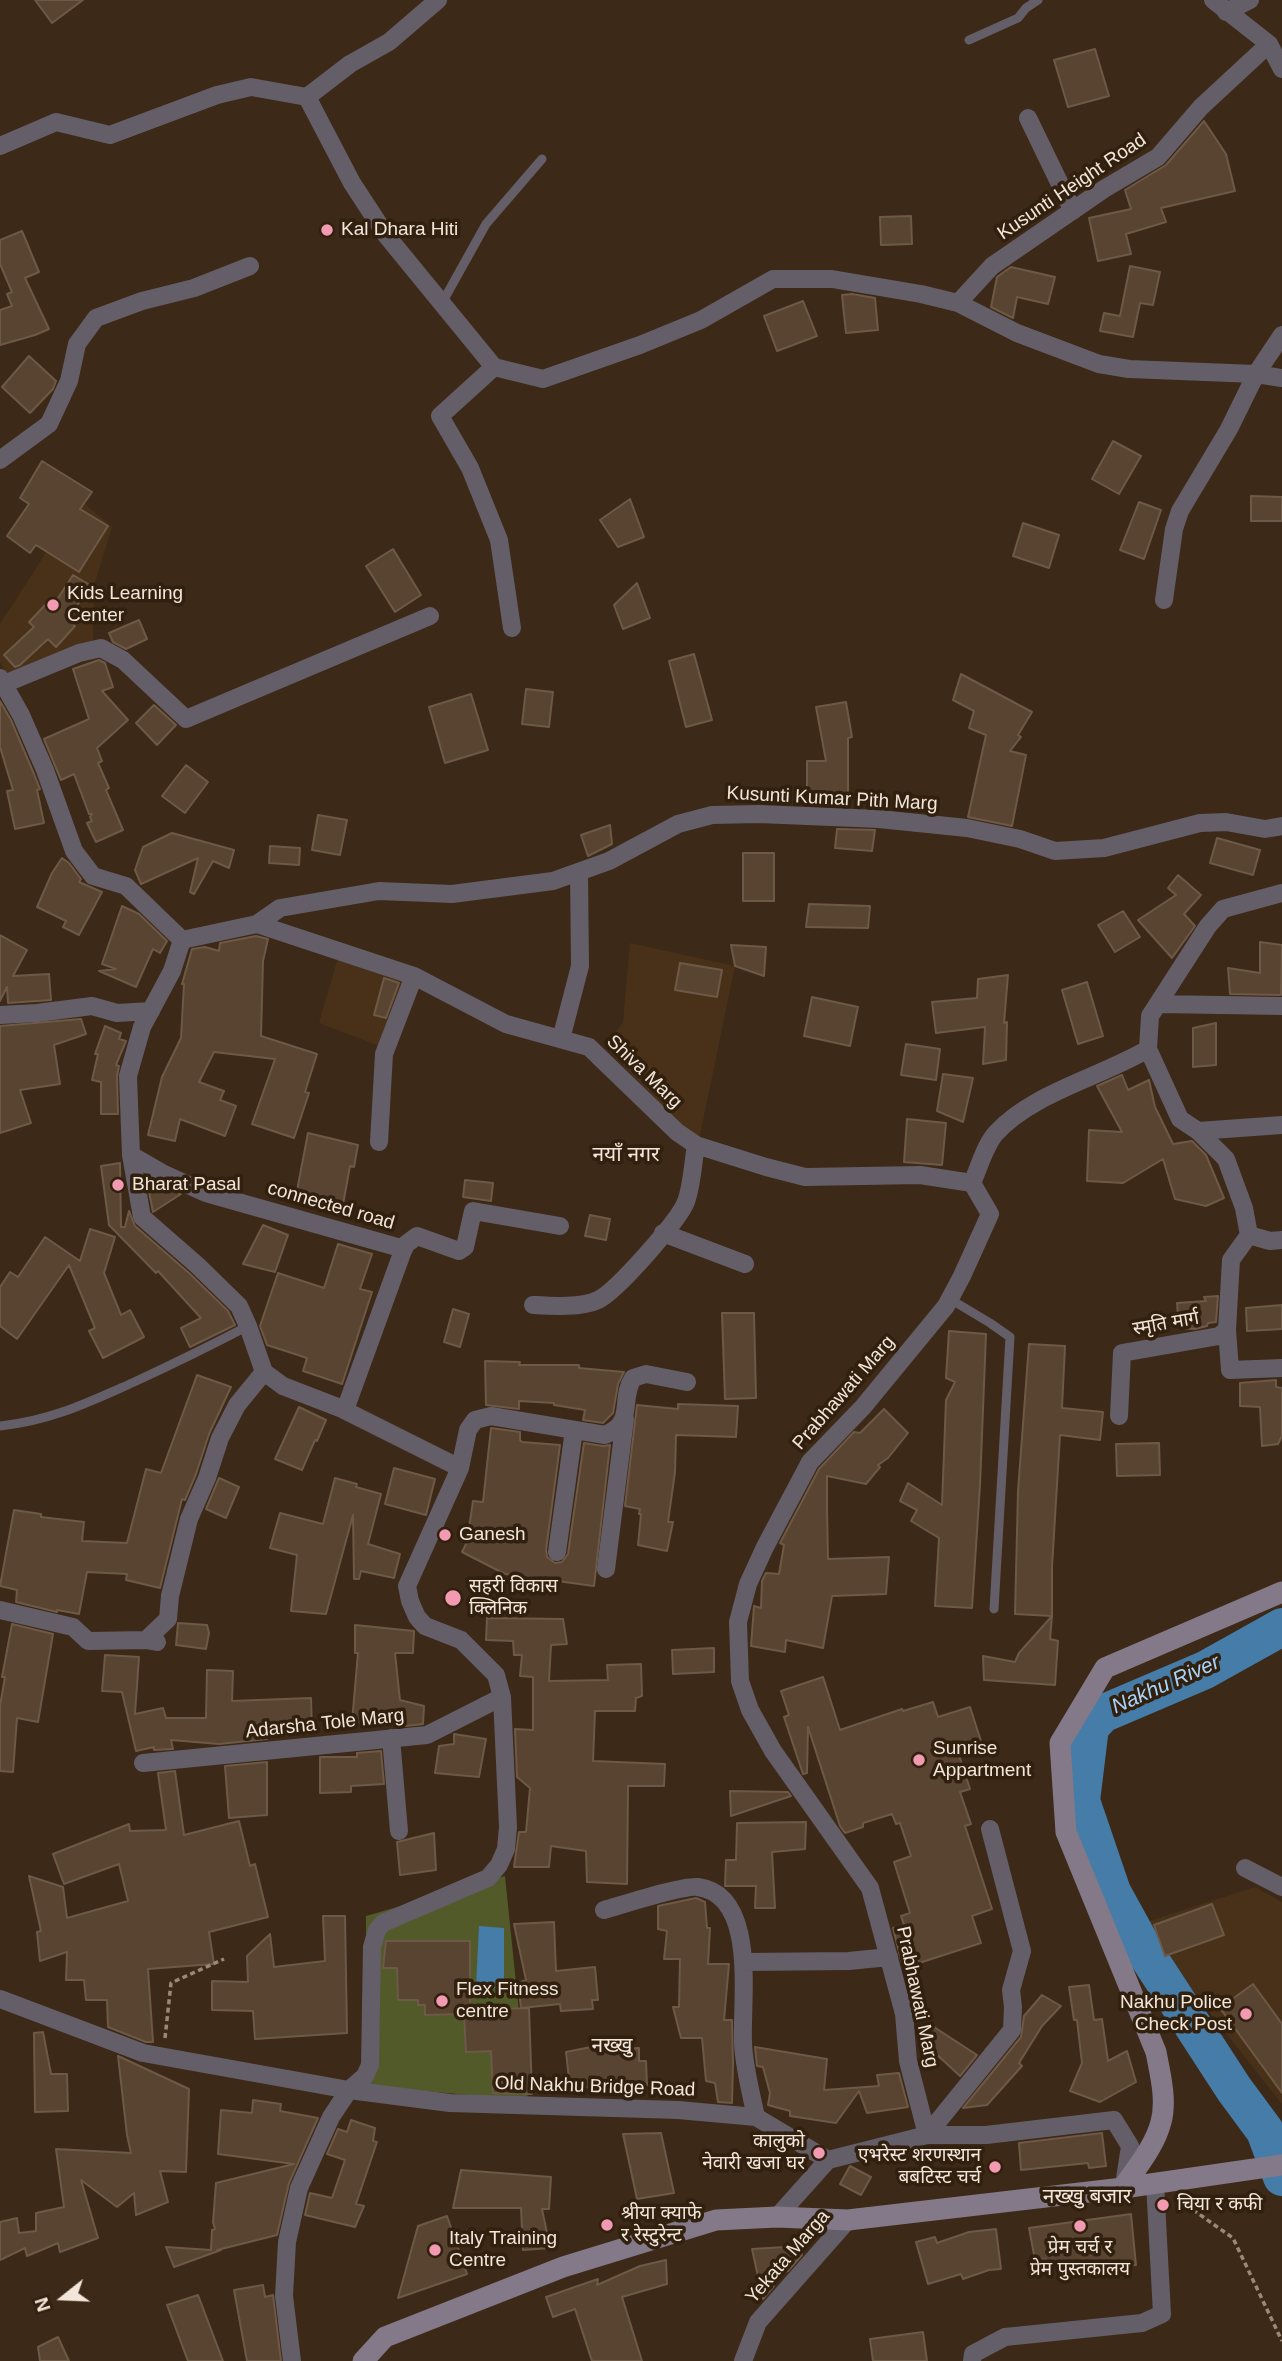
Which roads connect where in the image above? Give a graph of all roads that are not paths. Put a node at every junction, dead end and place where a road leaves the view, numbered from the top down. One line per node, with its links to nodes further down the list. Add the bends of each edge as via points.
1 (438, 0): 4 (street)
2 (1038, 0): 6 (lane, via 1018,18)
3 (1250, 0): 5 (street)
4 (417, 6): 9 (street, via 389,42)
5 (1219, 6): 7 (street)
6 (969, 40)
7 (1269, 44): 8 (street); 13 (street, Kusunti Height Road, via 1201,107 1158,157)
8 (1282, 69)
9 (307, 97): 11 (street, via 251,87 217,94 110,135 56,122); 15 (street, via 352,183 386,235)
10 (1028, 118): 13 (street)
11 (0, 146)
12 (542, 159): 15 (lane, via 486,224)
13 (1073, 211): 16 (street, Kusunti Height Road, via 992,266)
14 (250, 266): 21 (street, via 96,318 77,344 69,381 49,424)
15 (442, 303): 18 (street)
16 (958, 303): 18 (street, via 832,279 773,279 701,320 543,379); 19 (street, via 1017,333 1099,364)
17 (1282, 335): 19 (street)
18 (494, 367): 24 (street, via 440,416 470,468 499,540)
19 (1256, 374): 20 (street); 22 (street, via 1180,511)
20 (1282, 378)
21 (0, 460)
22 (1164, 600)
23 (430, 616): 25 (street, via 186,719 123,660 101,648)
24 (512, 628)
25 (2, 681): 30 (street, via 45,769 74,851 93,876 126,886)
26 (1282, 826): 27 (street, Kusunti Kumar Pith Marg, via 1265,829 1200,823 1104,848 1055,851 972,828 866,819 712,815 678,824)
27 (579, 872): 29 (street, Kusunti Kumar Pith Marg, via 554,881 452,894 379,891 280,908); 36 (street, via 580,966)
28 (1282, 893): 32 (street, via 1223,909)
29 (257, 924): 30 (street, Kusunti Kumar Pith Marg); 31 (street, Shiva Marg)
30 (183, 940): 34 (street)
31 (414, 976): 36 (street, Shiva Marg, via 506,1024); 40 (street, via 384,1054)
32 (1158, 1004): 33 (street); 37 (street, via 1150,1016)
33 (1282, 1006)
34 (151, 1011): 35 (street, via 117,1013 92,1006); 42 (street, via 128,1076)
35 (0, 1015)
36 (561, 1039): 41 (street, Shiva Marg, via 589,1047)
37 (1148, 1049): 39 (street, via 1180,1119); 43 (street, via 1027,1107 994,1135)
38 (1282, 1125): 39 (street)
39 (1198, 1131): 46 (street, via 1227,1159)
40 (379, 1142)
41 (696, 1145): 43 (street, Shiva Marg, via 805,1177 920,1175); 45 (street, via 686,1202)
42 (131, 1155): 48 (street, connected road, via 206,1193); 52 (street, via 142,1217 239,1306)
43 (972, 1183): 50 (street, Prabhawati Marg, via 990,1214)
44 (559, 1226): 48 (street, via 473,1212 463,1250 417,1236)
45 (663, 1233): 49 (street); 51 (street, via 618,1286 597,1301)
46 (1249, 1235): 47 (street); 53 (street, स्मृति मार्ग, via 1231,1260)
47 (1282, 1240)
48 (404, 1249): 57 (street)
49 (746, 1264)
50 (950, 1299): 66 (lane, via 1010,1337); 76 (street, Prabhawati Marg, via 863,1407 810,1462 765,1546 738,1622 740,1681 750,1710 773,1751 870,1888)
51 (533, 1306)
52 (248, 1326): 55 (street); 60 (lane, via 64,1413)
53 (1227, 1330): 54 (street, via 1230,1370); 58 (street, स्मृति मार्ग, via 1219,1336 1122,1353)
54 (1282, 1368)
55 (264, 1372): 57 (street, via 284,1386); 67 (street, via 237,1405 220,1438 189,1519 167,1619 153,1641 88,1641 73,1628)
56 (687, 1382): 59 (street, via 646,1374 633,1378 627,1388)
57 (345, 1410): 62 (street)
58 (1119, 1416)
59 (625, 1419): 61 (street, via 605,1435); 64 (street)
60 (0, 1426)
61 (574, 1430): 62 (street, via 491,1416 475,1420 468,1430); 63 (street)
62 (460, 1468): 68 (street, via 408,1586 410,1601 425,1626 461,1640 496,1675)
63 (557, 1552)
64 (606, 1569)
65 (1282, 1592): 85 (main road, via 1105,1668 1060,1743 1066,1832 1156,2052 1162,2086 1162,2120 1154,2141)
66 (994, 1609)
67 (0, 1610)
68 (502, 1697): 69 (street, Adarsha Tole Marg, via 427,1735); 79 (street, via 506,1849 488,1878 383,1923 377,1930 370,2066)
69 (391, 1738): 70 (street, Adarsha Tole Marg); 72 (street)
70 (143, 1763)
71 (990, 1829): 81 (street, via 1022,1951 1011,1990 1012,2030)
72 (399, 1831)
73 (1245, 1868): 74 (street)
74 (1282, 1887)
75 (604, 1910): 77 (street, via 697,1886 721,1896 731,1908)
76 (889, 1957): 77 (street); 81 (street, Prabhawati Marg)
77 (743, 1962): 80 (street, via 743,2045)
78 (0, 1998): 79 (street, Old Nakhu Bridge Road, via 143,2053)
79 (349, 2090): 80 (street, Old Nakhu Bridge Road, via 450,2103); 88 (street, via 331,2117 299,2188 287,2242 284,2296)
80 (756, 2117): 82 (street, Old Nakhu Bridge Road)
81 (927, 2135): 82 (street); 85 (street, via 986,2135 1114,2120 1130,2146)
82 (828, 2160): 86 (street)
83 (1282, 2165): 84 (main road)
84 (1155, 2183): 85 (main road); 91 (street, via 1162,2314 1142,2323 1005,2337 973,2354)
85 (1123, 2188): 87 (main road)
86 (777, 2217): 87 (main road); 89 (main road, via 716,2220 563,2267 385,2337)
87 (848, 2220): 90 (street, Yekata Marga, via 758,2322)
88 (292, 2361)
89 (363, 2361)
90 (743, 2361)
91 (972, 2361)

